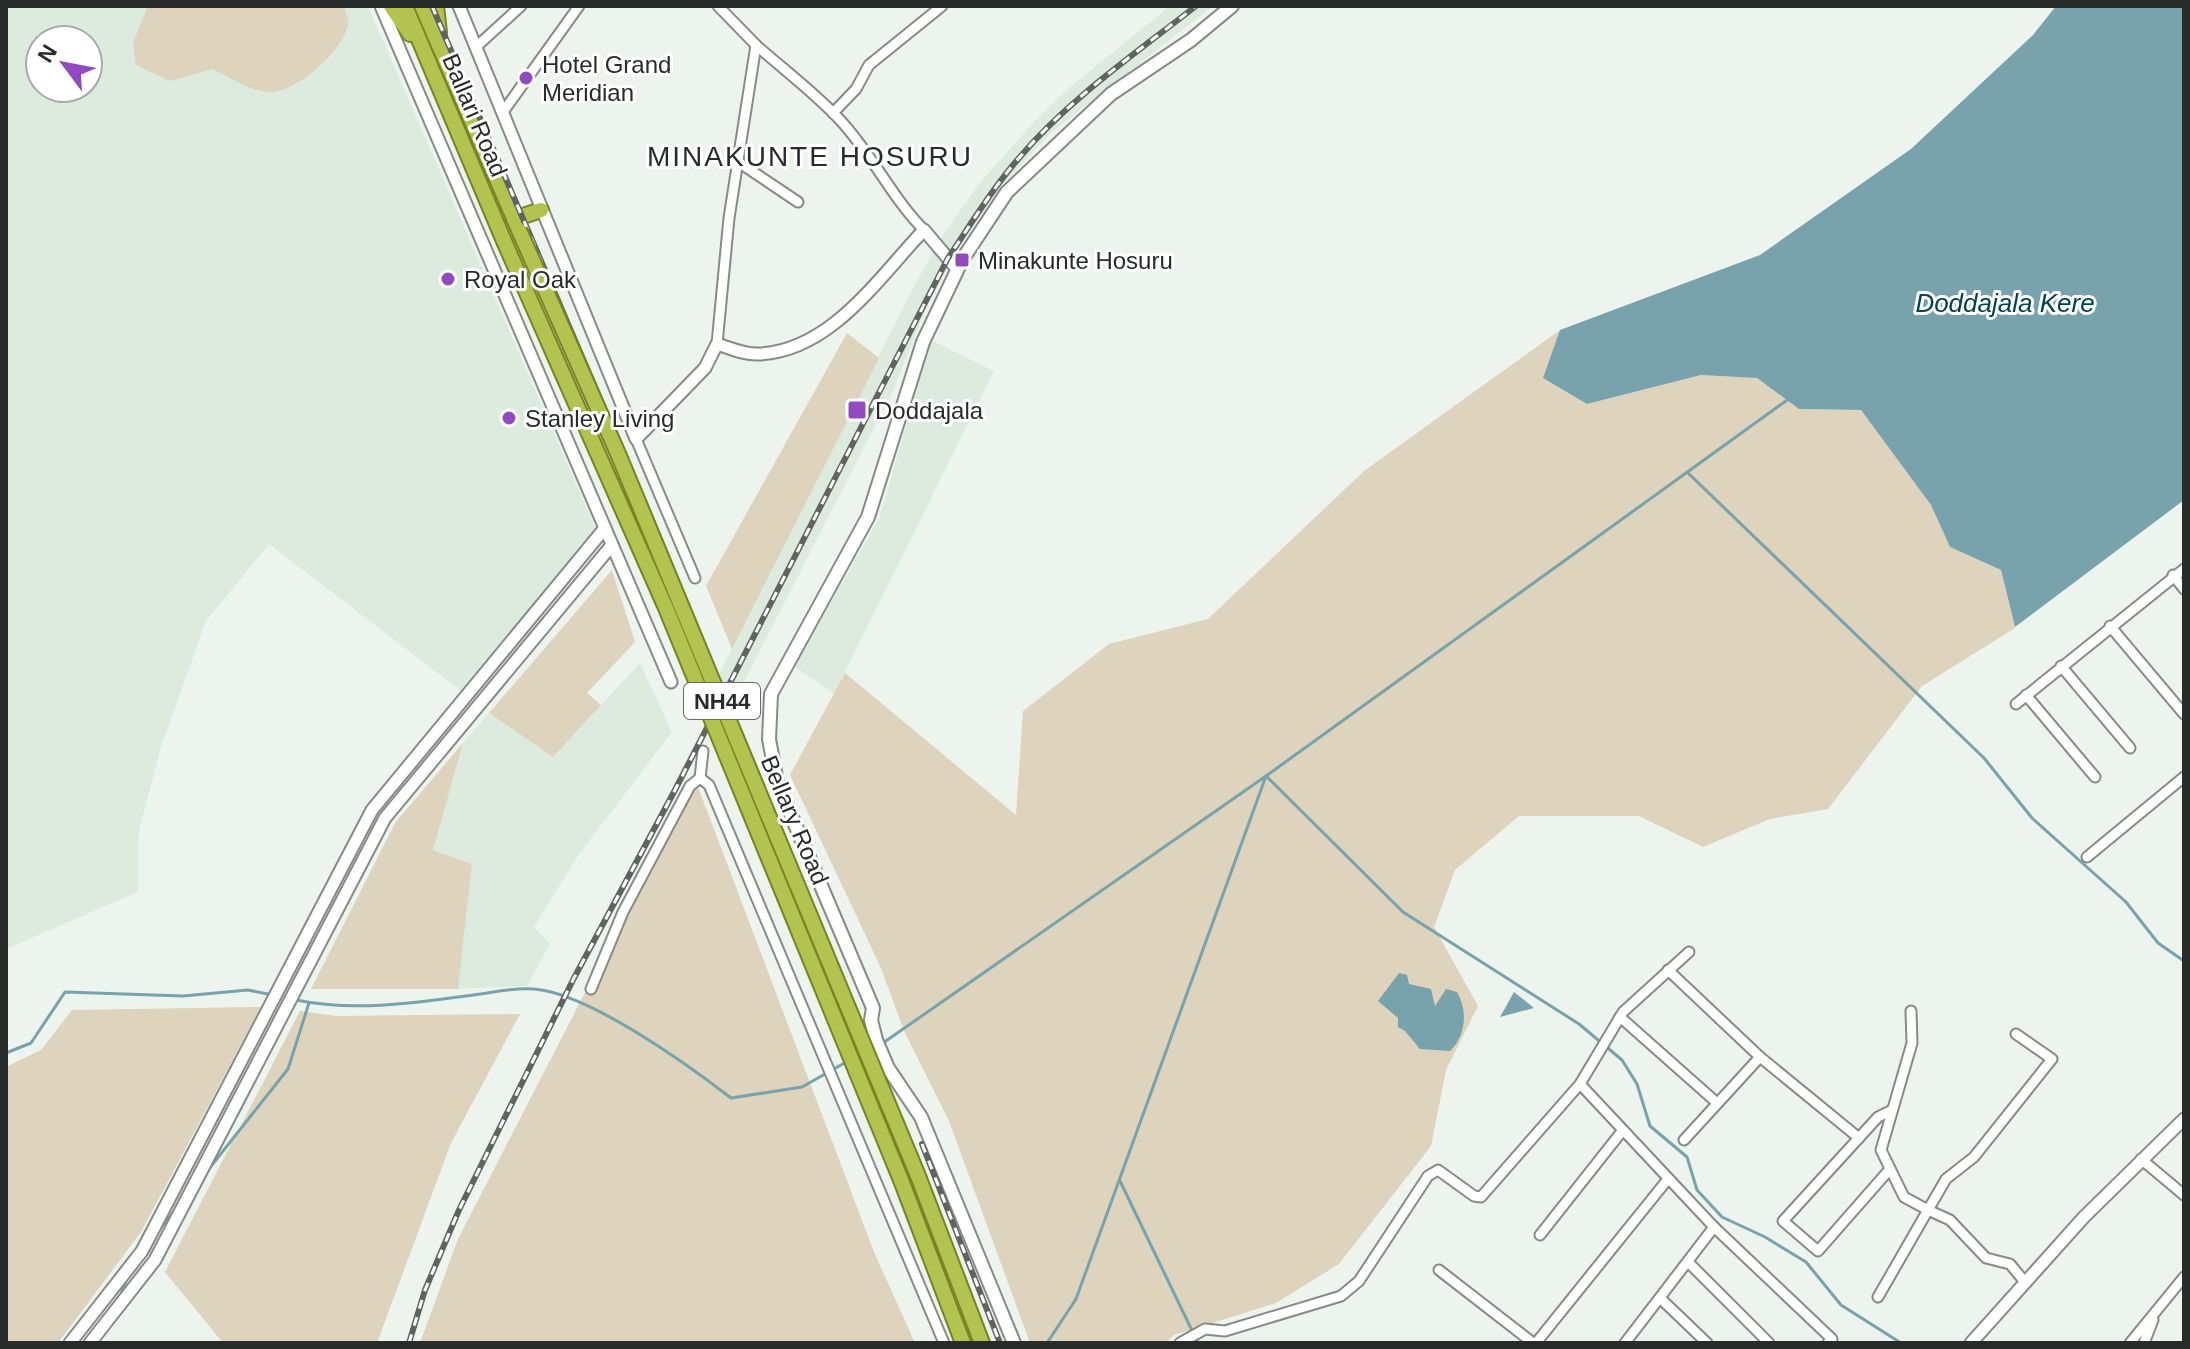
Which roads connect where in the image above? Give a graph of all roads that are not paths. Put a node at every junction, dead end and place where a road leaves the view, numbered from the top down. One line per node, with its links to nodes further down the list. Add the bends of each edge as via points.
1 (381, 6): 27 (street)
2 (391, 6): 15 (highway)
3 (405, 6): 15 (highway, Ballari Road / NH44)
4 (422, 6): 14 (highway, Ballari Road / NH44)
5 (436, 6): 14 (highway)
6 (459, 6): 13 (street)
7 (521, 6): 13 (street)
8 (579, 6): 16 (street)
9 (718, 6): 12 (street)
10 (942, 6): 17 (street, via 869,65)
11 (1232, 6): 24 (main road, via 1067,131 1007,192)
12 (756, 45): 17 (street); 18 (street)
13 (476, 47): 16 (street)
14 (440, 50): 21 (highway, Ballari Road / NH44)
15 (428, 61): 23 (highway, Ballari Road / NH44)
16 (503, 112): 20 (street)
17 (833, 113): 22 (street)
18 (737, 161): 19 (street); 25 (street)
19 (798, 202)
20 (541, 210): 21 (highway); 26 (street)
21 (517, 225): 77 (highway, Bellary Road / NH44, bridge, via 625,469)
22 (924, 230): 24 (street); 25 (street, via 820,334 757,355)
23 (504, 241): 76 (highway, Bellary Road / NH44, bridge, via 666,608)
24 (957, 269): 78 (main road, via 923,342 868,517 771,694 769,739 777,782 873,1008 876,1040 921,1117)
25 (717, 344): 26 (street, via 705,368)
26 (636, 439): 31 (street)
27 (605, 528): 28 (street); 73 (street, via 372,810 142,1251)
28 (612, 545): 35 (street); 74 (street, via 385,818 155,1260)
29 (2184, 569): 30 (street)
30 (2173, 575): 32 (street); 33 (street)
31 (695, 578)
32 (2184, 589)
33 (2110, 626): 34 (street); 38 (street)
34 (2061, 666): 36 (street); 39 (street)
35 (671, 682)
36 (2026, 695): 37 (street); 41 (street)
37 (2016, 704)
38 (2184, 714)
39 (2130, 748)
40 (703, 751): 43 (street)
41 (2095, 777)
42 (2184, 777): 44 (street)
43 (700, 778): 47 (street, via 690,786 623,912); 75 (street, via 709,785)
44 (2087, 857)
45 (1689, 952): 46 (street)
46 (1668, 970): 49 (street); 51 (street)
47 (591, 989)
48 (1911, 1011): 54 (street, via 1912,1043)
49 (1620, 1017): 52 (street); 53 (street)
50 (2016, 1034): 63 (street, via 2052,1059 1974,1157 1946,1179)
51 (1760, 1057): 53 (street); 57 (street)
52 (1580, 1084): 56 (street); 79 (street, via 1481,1197 1438,1170 1428,1176 1359,1281 1341,1296 1225,1331 1205,1329)
53 (1716, 1102): 58 (street)
54 (1892, 1110): 57 (street); 60 (street, via 1881,1150)
55 (2184, 1119): 59 (street)
56 (1623, 1130): 61 (street); 65 (street)
57 (1859, 1138): 60 (street, via 1783,1221 1818,1251)
58 (1684, 1140)
59 (2141, 1159): 62 (street); 69 (street)
60 (1890, 1169): 63 (street, via 1904,1197)
61 (1668, 1179): 64 (street); 80 (street)
62 (2184, 1195)
63 (1928, 1210): 69 (street, via 1950,1220 1986,1258 2010,1264); 70 (street)
64 (1714, 1227): 66 (street); 84 (street, via 1832,1339)
65 (1540, 1235)
66 (1688, 1262): 71 (street); 83 (street)
67 (1439, 1270): 80 (street)
68 (2184, 1277): 72 (street)
69 (2024, 1281): 85 (street)
70 (1878, 1297)
71 (1660, 1298): 81 (street); 82 (street)
72 (2155, 1312): 86 (street); 87 (street)
73 (70, 1343)
74 (90, 1343)
75 (944, 1343)
76 (963, 1343)
77 (982, 1343)
78 (1014, 1343)
79 (1180, 1343)
80 (1535, 1343)
81 (1625, 1343)
82 (1707, 1343)
83 (1769, 1343)
84 (1828, 1343)
85 (1971, 1343)
86 (2130, 1343)
87 (2144, 1343)

